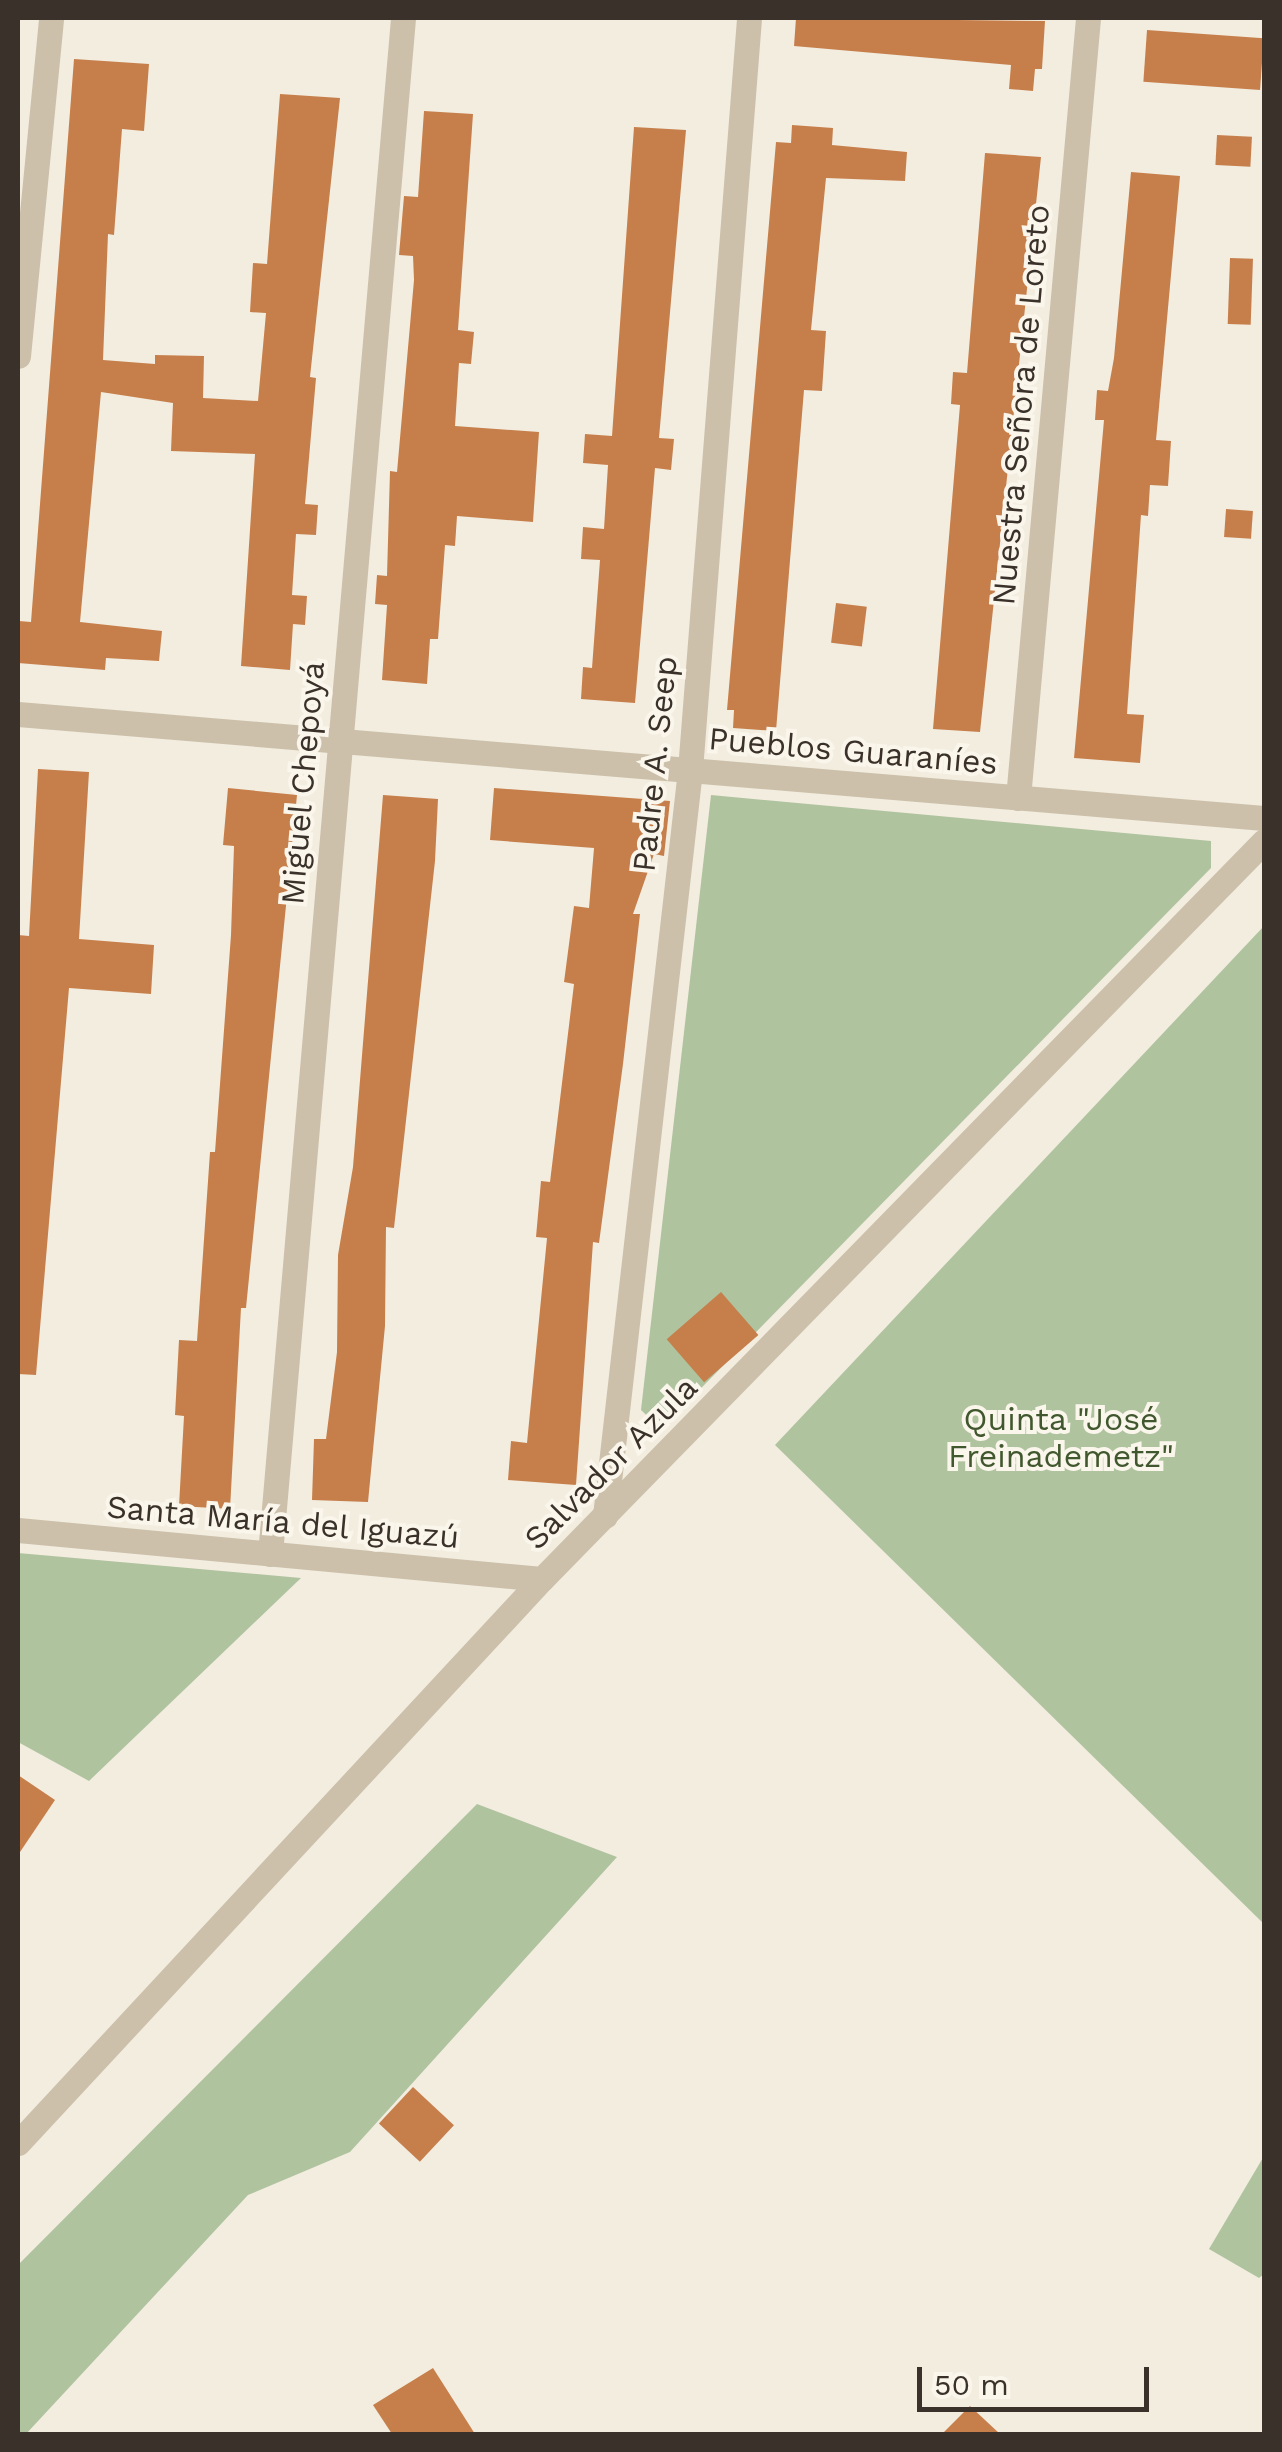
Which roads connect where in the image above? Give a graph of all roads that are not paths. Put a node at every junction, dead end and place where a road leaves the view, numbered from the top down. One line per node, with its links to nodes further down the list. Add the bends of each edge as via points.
1 (51, 18): 5 (street)
2 (403, 18): 7 (street, Miguel Chepoyá)
3 (750, 18): 8 (street, Padre A. Seep)
4 (1088, 18): 9 (street, Nuestra Señora de Loreto)
5 (18, 356)
6 (18, 714): 7 (street, Pueblos Guaraníes)
7 (339, 741): 8 (street, Pueblos Guaraníes); 14 (street, Miguel Chepoyá)
8 (690, 770): 9 (street, Pueblos Guaraníes); 12 (street, Padre A. Seep)
9 (1018, 798): 10 (street, Pueblos Guaraníes)
10 (1264, 818)
11 (1264, 841): 12 (street, Salvador Azula)
12 (605, 1516): 15 (street, Salvador Azula)
13 (18, 1530): 14 (street, Santa María del Iguazú)
14 (270, 1554): 15 (street, Santa María del Iguazú)
15 (542, 1579): 16 (street, Salvador Azula)
16 (18, 2143)

